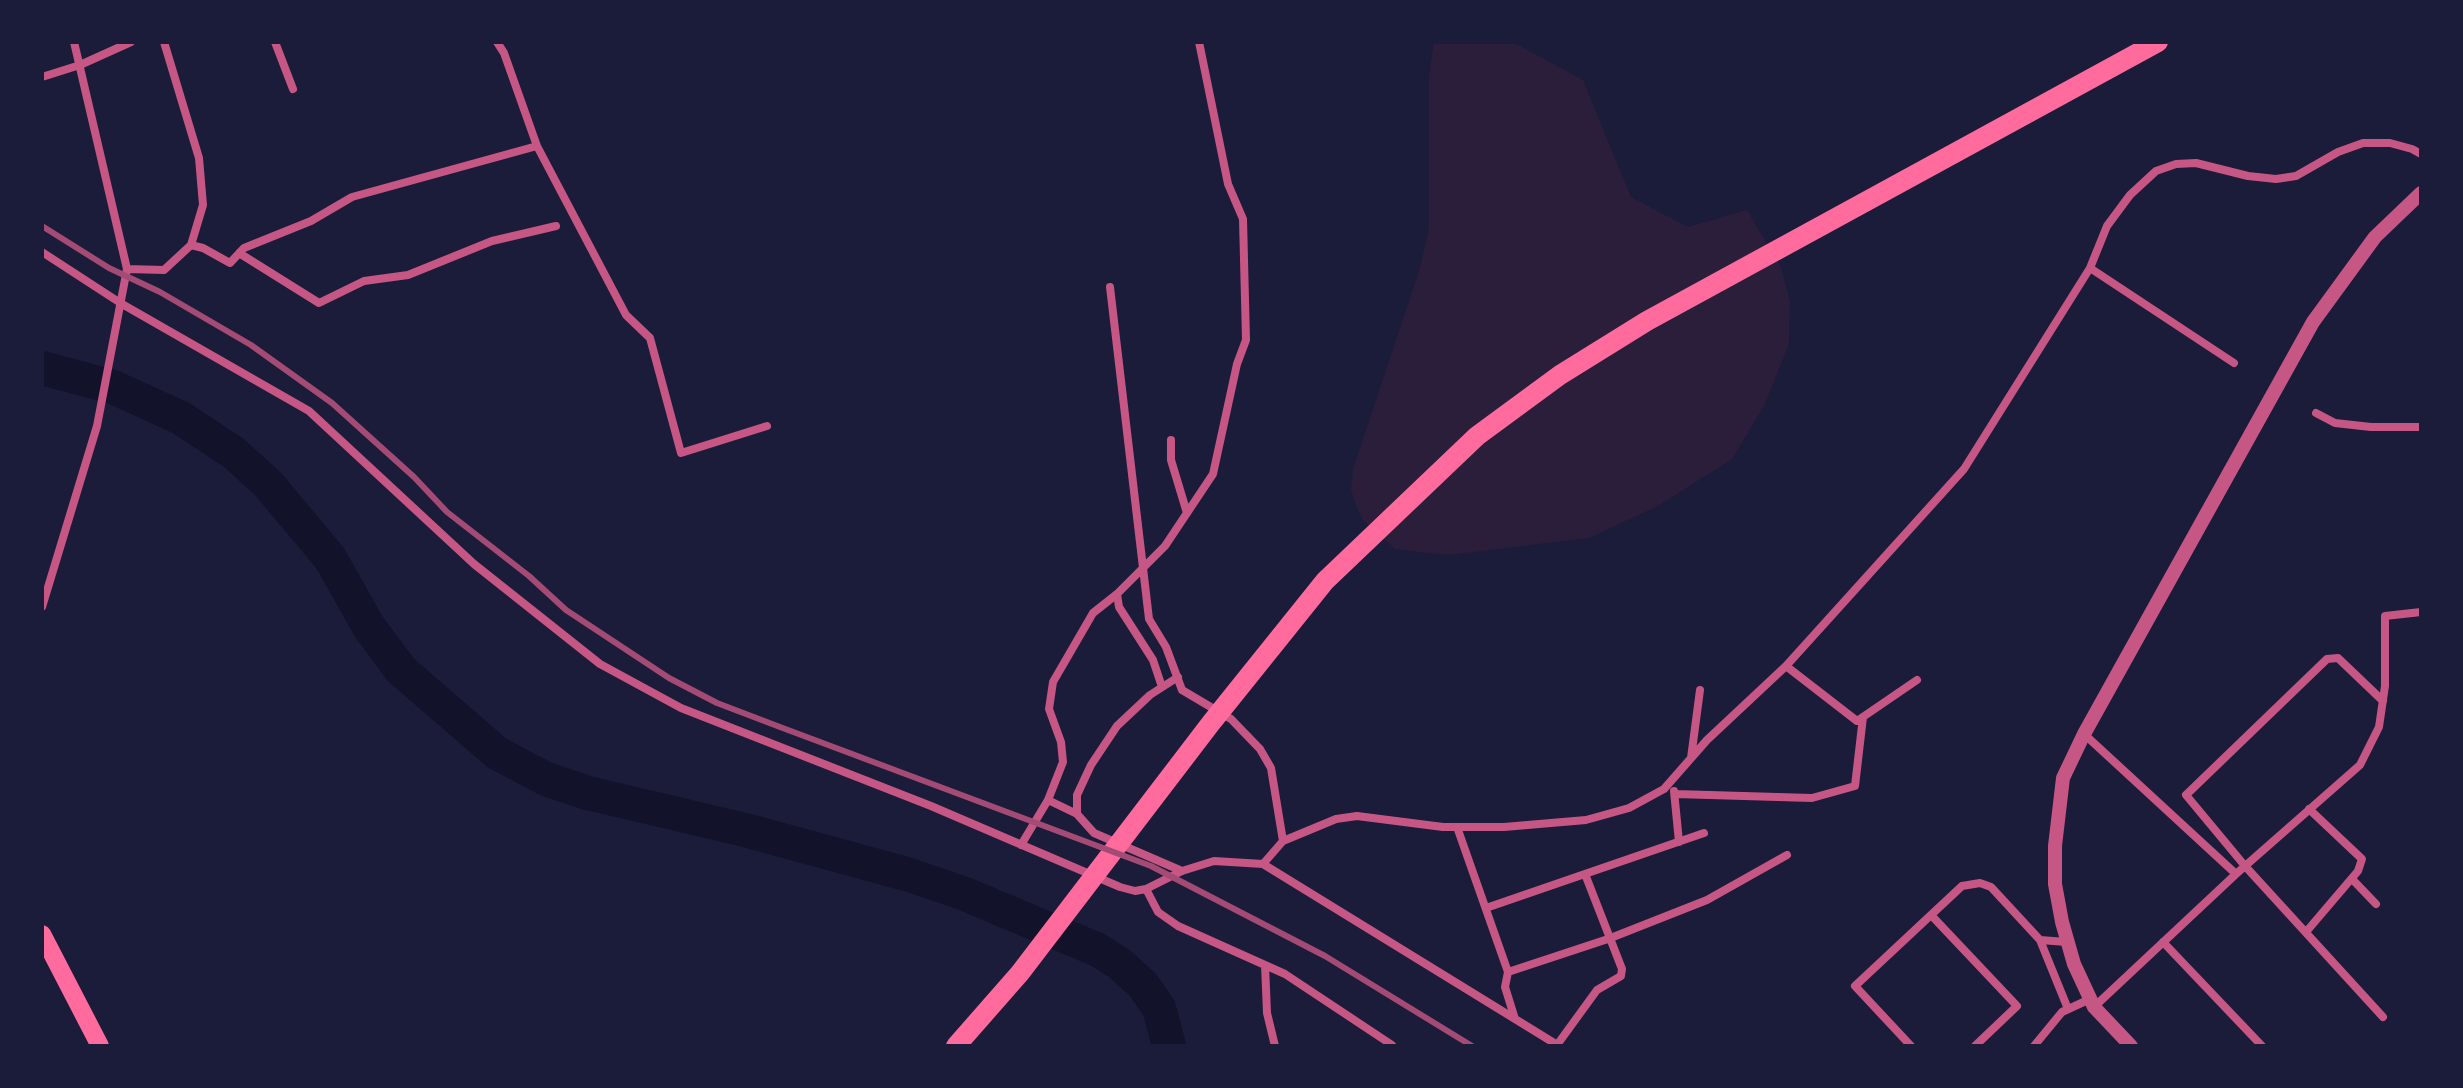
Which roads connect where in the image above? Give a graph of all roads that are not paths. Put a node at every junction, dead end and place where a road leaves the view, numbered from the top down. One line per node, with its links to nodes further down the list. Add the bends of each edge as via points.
1 (74, 42): 8 (street)
2 (131, 42): 8 (street)
3 (164, 42): 15 (street, via 199,158 203,205)
4 (275, 42): 10 (street)
5 (497, 42): 11 (street)
6 (1199, 42): 27 (street, via 1228,184 1243,219 1246,340 1213,474)
7 (2158, 42): 75 (highway, via 1661,314 1560,375 1477,436 1325,581 1020,973)
8 (80, 65): 9 (street); 19 (street)
9 (42, 77)
10 (293, 89)
11 (537, 146): 17 (street, via 352,197); 24 (street, via 626,315 650,338 681,453)
12 (2421, 154): 18 (street, via 2390,143 2363,143 2296,176 2276,179 2176,164 2156,171 2130,195 2107,226)
13 (2421, 193): 38 (street, via 2375,237 2313,322)
14 (556, 226): 17 (street, via 492,241 408,275 364,281 319,303)
15 (191, 245): 17 (street, via 230,263); 19 (street, via 164,270)
16 (42, 252): 21 (street)
17 (239, 253)
18 (2090, 268): 22 (street); 31 (street, via 1964,469)
19 (127, 269): 21 (street)
20 (1110, 287): 32 (street, via 1149,619)
21 (122, 304): 29 (street, via 97,426); 49 (street, via 309,411 474,564 600,664 681,708)
22 (2234, 363)
23 (2316, 413): 25 (street, via 2335,423)
24 (767, 426)
25 (2421, 427)
26 (1171, 440): 27 (street, via 1171,460)
27 (1187, 513): 28 (street, via 1165,546)
28 (1117, 594): 34 (street); 42 (street, via 1093,613 1053,682 1049,709 1063,762)
29 (42, 607)
30 (2421, 612): 36 (street, via 2385,616)
31 (1786, 666): 37 (street, via 1857,721); 39 (street)
32 (1178, 677): 34 (street); 47 (street, via 1182,690 1231,719 1260,749 1271,768)
33 (1917, 680): 37 (street)
34 (1162, 687): 44 (street, via 1117,726 1077,795)
35 (1700, 690): 39 (street)
36 (2383, 701): 43 (street, via 2379,727 2360,765); 52 (street, via 2338,658 2327,659 2186,795)
37 (1863, 717): 41 (street, via 1855,786 1812,798)
38 (2084, 734): 55 (street); 65 (street, via 2063,778 2057,815 2055,884)
39 (1691, 758): 40 (street)
40 (1673, 779): 41 (street); 45 (street, via 1629,808 1586,820)
41 (1675, 794): 48 (street)
42 (1048, 800): 44 (street); 49 (street)
43 (2309, 809): 52 (street); 56 (street, via 2362,859)
44 (1077, 814): 53 (street, via 1094,833)
45 (1457, 827): 47 (street, via 1357,816); 59 (street)
46 (1704, 833): 48 (street)
47 (1283, 841): 51 (street)
48 (1679, 842): 54 (street)
49 (1021, 845): 57 (street, via 1120,887)
50 (1787, 855): 63 (street, via 1707,900)
51 (1263, 864): 53 (street, via 1214,861); 72 (street)
52 (2245, 866): 55 (street); 61 (street)
53 (1182, 871): 57 (street)
54 (1585, 874): 59 (street); 63 (street)
55 (2236, 874): 66 (street)
56 (2352, 879): 58 (street); 61 (street)
57 (1146, 889): 67 (street, via 1158,912 1178,926)
58 (2376, 904)
59 (1486, 908): 68 (street)
60 (1931, 915): 64 (street, via 1962,886 1980,883 1991,887); 78 (street, via 1855,986); 79 (street, via 2017,1006)
61 (2306, 932): 71 (street)
62 (42, 934): 74 (main road)
63 (1608, 939): 68 (street); 77 (street, via 1621,976 1597,990)
64 (2040, 940): 65 (street); 70 (street)
65 (2067, 942): 69 (street)
66 (2163, 942): 69 (street); 82 (street)
67 (1265, 965): 73 (street); 76 (street)
68 (1508, 972): 72 (street, via 1505,987)
69 (2092, 1003): 70 (street); 81 (street)
70 (2068, 1009): 80 (street)
71 (2383, 1017)
72 (1515, 1019): 77 (street)
73 (1392, 1045)
74 (100, 1046)
75 (956, 1046)
76 (1275, 1046)
77 (1558, 1046)
78 (1911, 1046)
79 (1975, 1046)
80 (2034, 1046)
81 (2131, 1046)
82 (2262, 1046)

